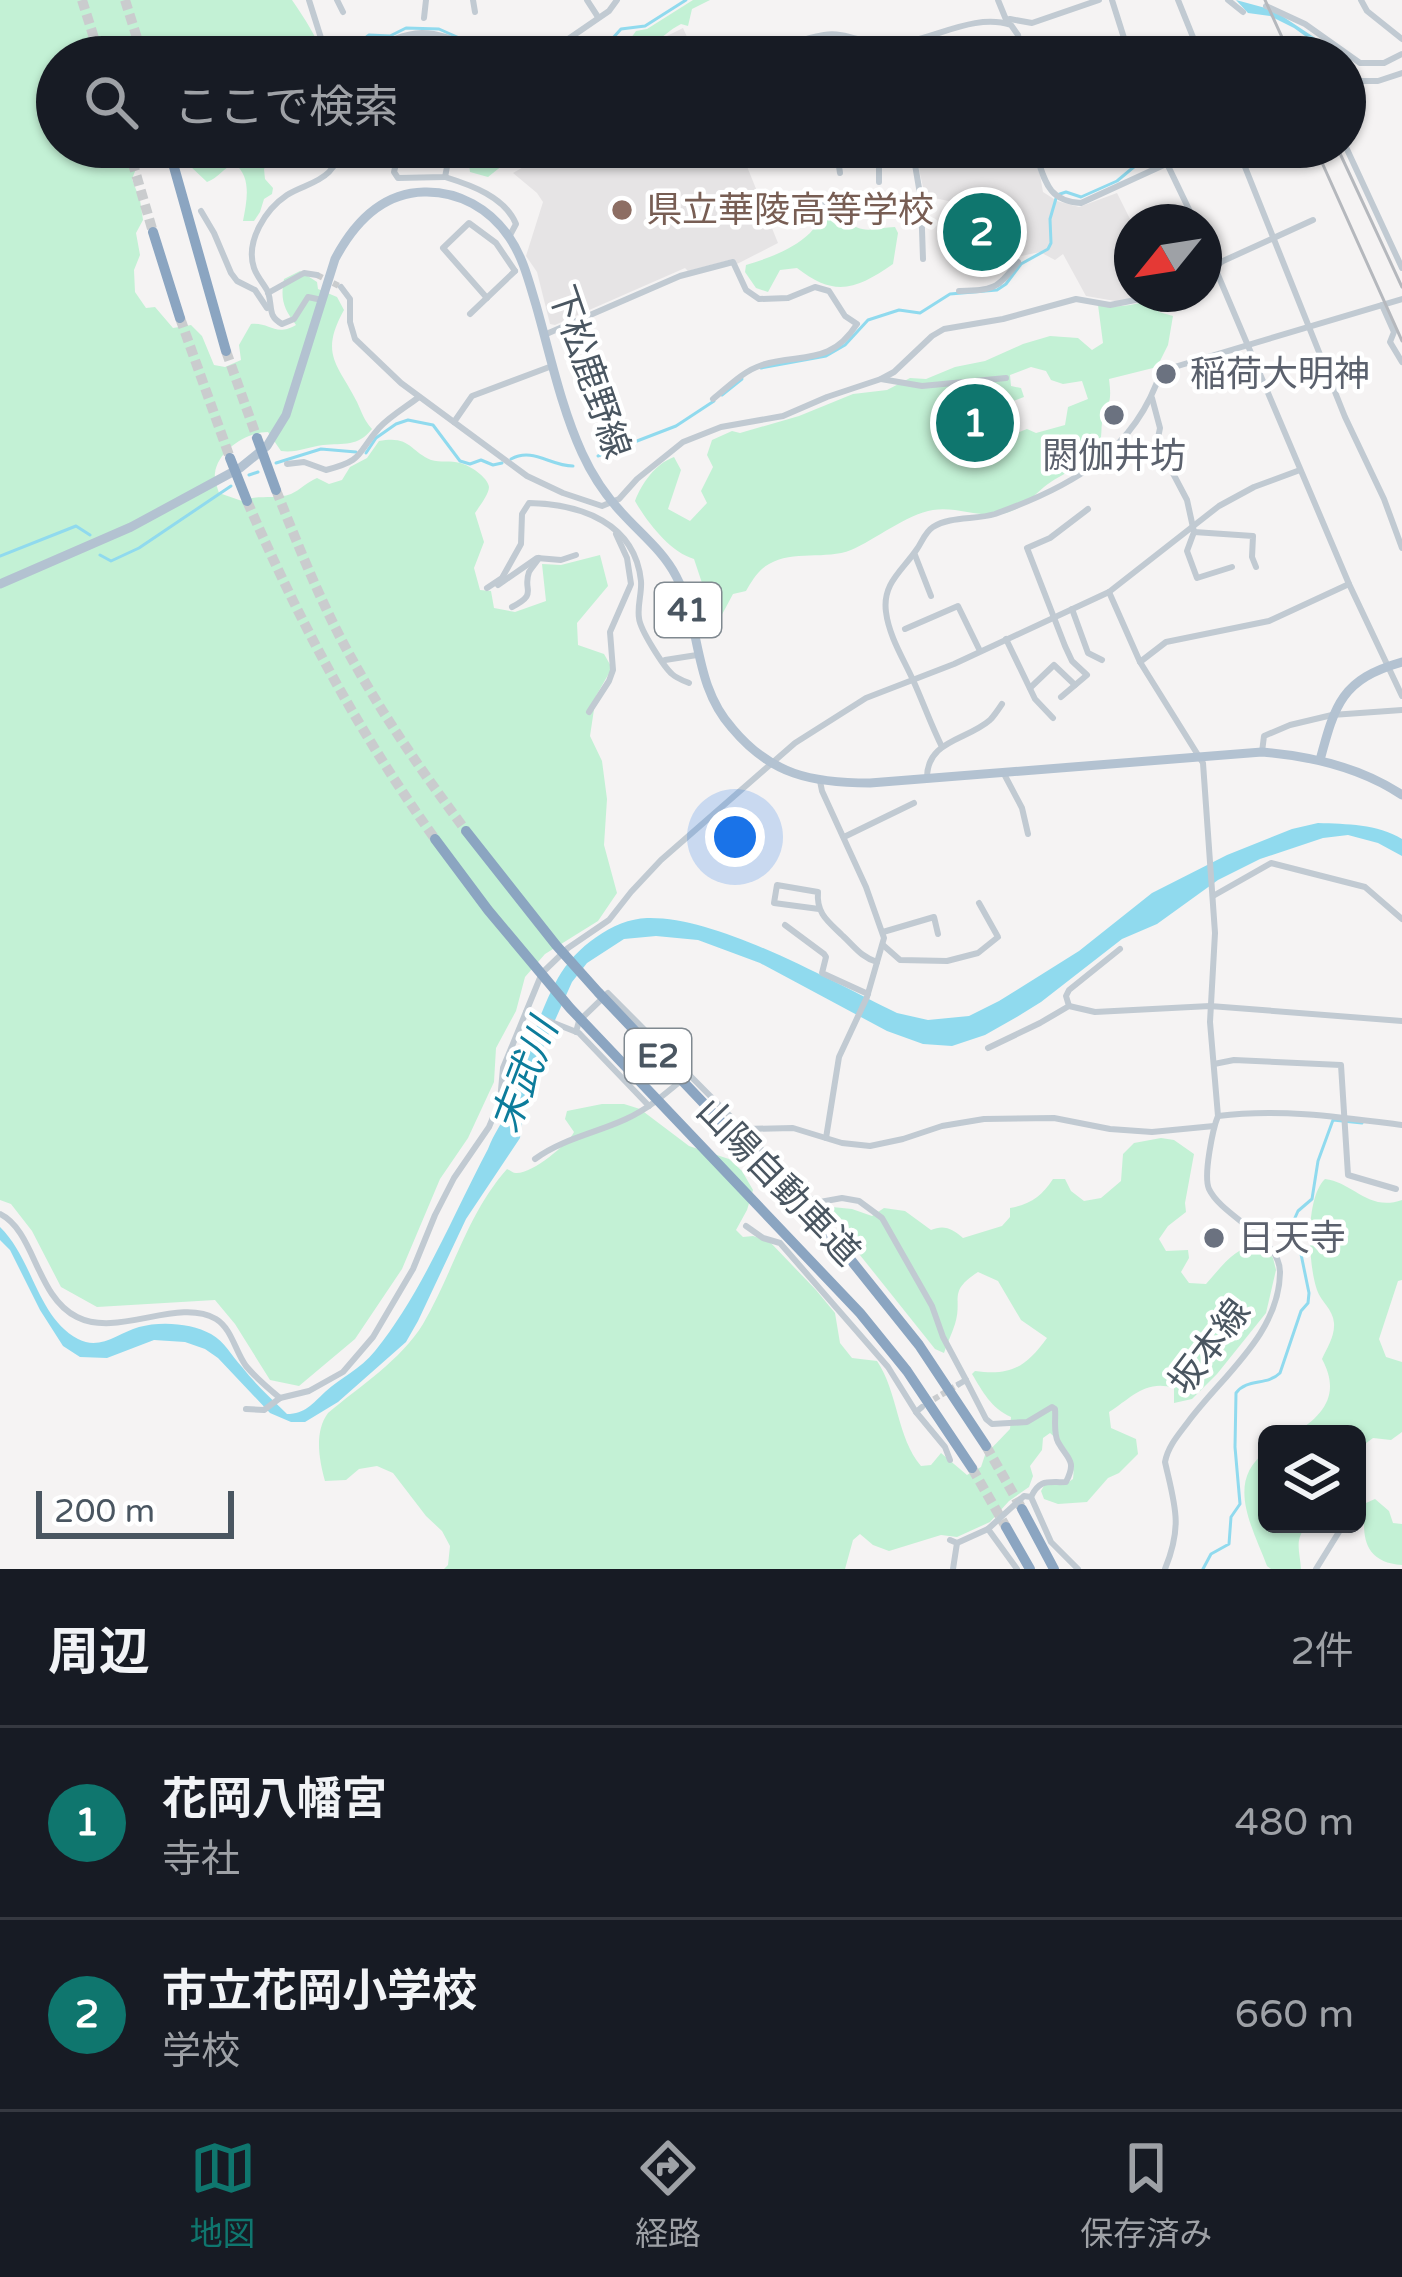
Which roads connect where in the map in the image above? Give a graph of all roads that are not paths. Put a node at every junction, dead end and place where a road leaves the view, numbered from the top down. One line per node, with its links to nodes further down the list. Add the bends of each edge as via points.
1 (309, 0): 20 (street)
2 (337, 0): 14 (street)
3 (426, 0): 18 (street)
4 (473, 0): 15 (street)
5 (587, 0): 17 (street)
6 (617, 0): 17 (street)
7 (998, 0): 19 (street)
8 (1099, 0): 19 (street, via 1032,23)
9 (1112, 0): 28 (street)
10 (1178, 0): 29 (street)
11 (1228, 0): 16 (street)
12 (1361, 0): 31 (street)
13 (1266, 6): 30 (street)
14 (343, 12)
15 (475, 12)
16 (1243, 12)
17 (598, 17): 23 (street)
18 (424, 18)
19 (1007, 21): 26 (street); 27 (street)
20 (320, 36)
21 (399, 36): 22 (street)
22 (446, 36)
23 (571, 36)
24 (815, 36): 25 (street)
25 (847, 36)
26 (927, 36)
27 (1018, 36)
28 (1123, 36)
29 (1193, 36)
30 (1322, 36)
31 (1402, 39)
32 (1402, 54): 33 (street)
33 (1366, 64)
34 (1402, 74): 35 (street)
35 (1366, 81)
36 (174, 168): 80 (highway)
37 (332, 168): 68 (street, via 276,203 256,232 254,268)
38 (395, 168): 49 (street, via 398,178)
39 (447, 168): 49 (street)
40 (839, 168): 48 (street)
41 (879, 168): 50 (street)
42 (915, 168): 51 (street)
43 (1040, 168): 44 (street, via 1056,197 1081,203)
44 (1157, 168)
45 (1168, 168): 52 (street)
46 (1245, 168): 58 (street)
47 (1356, 168): 62 (street)
48 (840, 173)
49 (445, 178): 57 (street, via 508,208 516,224)
50 (879, 182)
51 (921, 200): 54 (street, via 848,193); 59 (street)
52 (1186, 204)
53 (201, 211): 74 (street, via 231,273)
54 (796, 218)
55 (1313, 220): 58 (street)
56 (153, 232): 76 (highway)
57 (509, 237): 63 (main road, 下松鹿野線 / 41); 71 (main road, 下松鹿野線 / 41, via 478,205 458,197 402,195 358,223)
58 (1272, 237): 61 (street); 77 (street)
59 (922, 259)
60 (1018, 262): 67 (street, via 997,287)
61 (1222, 262)
62 (1402, 268)
63 (520, 270): 69 (street); 69 (street, via 469,224 442,248); 78 (main road, 下松鹿野線 / 41)
64 (317, 274): 68 (street)
65 (1222, 283): 79 (street)
66 (341, 286): 85 (street, via 355,339)
67 (959, 291)
68 (268, 293): 74 (street)
69 (487, 298): 75 (street)
70 (1402, 299): 73 (street)
71 (322, 300): 74 (street, via 308,297 282,324); 106 (main road, 下松鹿野線 / 41, via 286,415 254,458 131,527)
72 (1114, 304): 84 (street, via 1076,298 944,329)
73 (1382, 305): 77 (street); 81 (street)
74 (270, 309)
75 (470, 314)
76 (180, 318)
77 (1307, 327): 79 (street); 100 (street)
78 (544, 335): 82 (main road, 下松鹿野線 / 41); 87 (street, via 680,276 733,262 750,296 829,290 856,324 816,358 756,367)
79 (1248, 344): 86 (street, via 1161,371); 92 (street)
80 (226, 351)
81 (1402, 362)
82 (554, 366): 88 (street, via 472,396); 95 (main road, 下松鹿野線 / 41)
83 (1006, 378): 84 (street, via 935,386)
84 (881, 379): 95 (street, via 683,442)
85 (419, 397): 88 (street); 91 (street, via 354,460 326,470)
86 (1152, 398): 99 (street, via 1157,443); 101 (street, via 1082,476 993,514 932,527)
87 (713, 399)
88 (454, 422): 95 (street, via 527,476)
89 (257, 438): 93 (highway)
90 (230, 458): 94 (highway)
91 (287, 464)
92 (1300, 470): 99 (street, via 1238,494); 107 (street)
93 (275, 490)
94 (247, 501)
95 (607, 505): 97 (street); 116 (main road, 下松鹿野線 / 41, via 676,576)
96 (1088, 509): 112 (street, via 1027,548)
97 (599, 516): 98 (street); 103 (street, via 529,503 521,544 491,586)
98 (616, 530): 117 (street, via 637,560 639,622); 130 (street, via 631,584 610,632 613,670)
99 (1193, 530): 104 (street, via 1187,551 1197,578); 105 (street, via 1253,536); 108 (street)
100 (1402, 548)
101 (914, 554): 109 (street); 122 (street, via 894,574 885,610)
102 (576, 555): 103 (street)
103 (539, 558): 110 (street, via 530,592)
104 (1232, 567)
105 (1256, 567)
106 (0, 584)
107 (1349, 584): 119 (street, via 1269,621 1166,642); 121 (street)
108 (1108, 592): 111 (street); 119 (street)
109 (931, 596)
110 (512, 607)
111 (1072, 609): 112 (street); 118 (street, via 1088,653)
112 (1052, 618): 114 (street); 124 (street, via 1087,675)
113 (905, 628): 115 (street, via 958,606)
114 (1006, 639): 115 (street); 125 (street)
115 (980, 651): 122 (street)
116 (697, 655): 117 (street); 137 (main road, 下松鹿野線 / 41, via 719,712)
117 (664, 660): 123 (street)
118 (1102, 660)
119 (1140, 662): 135 (street)
120 (1402, 662): 121 (main road)
121 (1387, 666): 126 (street); 131 (main road, via 1355,682)
122 (914, 681): 133 (street); 137 (street, via 866,698)
123 (688, 683)
124 (1075, 685): 125 (street, via 1054,665); 127 (street)
125 (1030, 688): 132 (street)
126 (1402, 695)
127 (1061, 697)
128 (1002, 704): 133 (street, via 991,720)
129 (1402, 710): 131 (street)
130 (589, 712)
131 (1332, 715): 134 (street, via 1264,736); 136 (main road)
132 (1053, 718)
133 (942, 747): 139 (street)
134 (1262, 752): 135 (main road, 下松鹿野線 / 41); 136 (main road, 下松鹿野線 / 41)
135 (1197, 756): 138 (main road, 下松鹿野線 / 41); 149 (street, 坂本線)
136 (1320, 760): 141 (main road, 下松鹿野線 / 41)
137 (771, 764): 140 (main road, 下松鹿野線 / 41); 162 (street, via 661,860 609,920 559,955)
138 (1003, 772): 139 (main road, 下松鹿野線 / 41); 144 (street)
139 (928, 778): 140 (main road, 下松鹿野線 / 41)
140 (820, 781): 145 (street)
141 (1402, 795)
142 (914, 803): 145 (street)
143 (466, 831): 181 (highway, 山陽自動車道 / E2, via 625,1022 842,1249 920,1345)
144 (1028, 834)
145 (844, 837): 154 (street)
146 (435, 839): 183 (highway, 山陽自動車道 / E2, via 570,1008 860,1313)
147 (792, 872): 148 (street)
148 (790, 887): 151 (street, via 818,892); 151 (street, via 777,885 774,903)
149 (1212, 894): 152 (street, via 1271,863 1365,887); 161 (street, 坂本線)
150 (979, 903): 156 (street, via 998,937 978,953 904,961)
151 (819, 909): 158 (street)
152 (1402, 919)
153 (785, 926): 159 (street, via 824,954 822,973)
154 (883, 932): 155 (street, via 934,917); 156 (street)
155 (938, 934)
156 (883, 945): 158 (street)
157 (1120, 949): 160 (street, via 1069,990)
158 (878, 962): 159 (street)
159 (867, 995): 174 (street, via 839,1057)
160 (1069, 1006): 161 (street); 165 (street)
161 (1210, 1006): 163 (street); 166 (street, 坂本線)
162 (526, 1012): 164 (street); 179 (street, via 489,1127 454,1178 394,1304 343,1372)
163 (1402, 1021)
164 (576, 1032): 167 (street, via 608,993); 168 (street)
165 (988, 1048)
166 (1214, 1064): 169 (street, 坂本線); 170 (street, via 1341,1065)
167 (689, 1074): 168 (street); 173 (street)
168 (650, 1107): 175 (street)
169 (1218, 1116): 170 (street); 172 (street, 坂本線)
170 (1343, 1120): 171 (street); 176 (street, via 1349,1177)
171 (1402, 1125)
172 (1214, 1126): 174 (street, via 1151,1132 1054,1118 992,1119 870,1146); 194 (street, 坂本線, via 1209,1189 1276,1254 1280,1272 1269,1322 1167,1452 1178,1524)
173 (743, 1129): 174 (street, via 794,1128); 184 (street, via 804,1196 859,1201 882,1218 986,1419 1027,1422 1055,1409 1070,1478 1042,1482)
174 (826, 1138)
175 (535, 1159)
176 (1396, 1189)
177 (0, 1214): 179 (street, via 16,1224 38,1271 74,1316 214,1317)
178 (746, 1226): 182 (street, via 780,1244 888,1367)
179 (279, 1400): 180 (street)
180 (247, 1409)
181 (986, 1446)
182 (950, 1460)
183 (972, 1468)
184 (1031, 1496): 187 (street); 193 (street, via 1052,1542)
185 (1022, 1509): 192 (highway)
186 (1006, 1527): 191 (highway)
187 (988, 1529): 189 (street, via 953,1541); 190 (street)
188 (1338, 1533): 195 (street)
189 (953, 1569)
190 (1017, 1569)
191 (1030, 1569)
192 (1054, 1569)
193 (1078, 1569)
194 (1165, 1569)
195 (1316, 1569)

